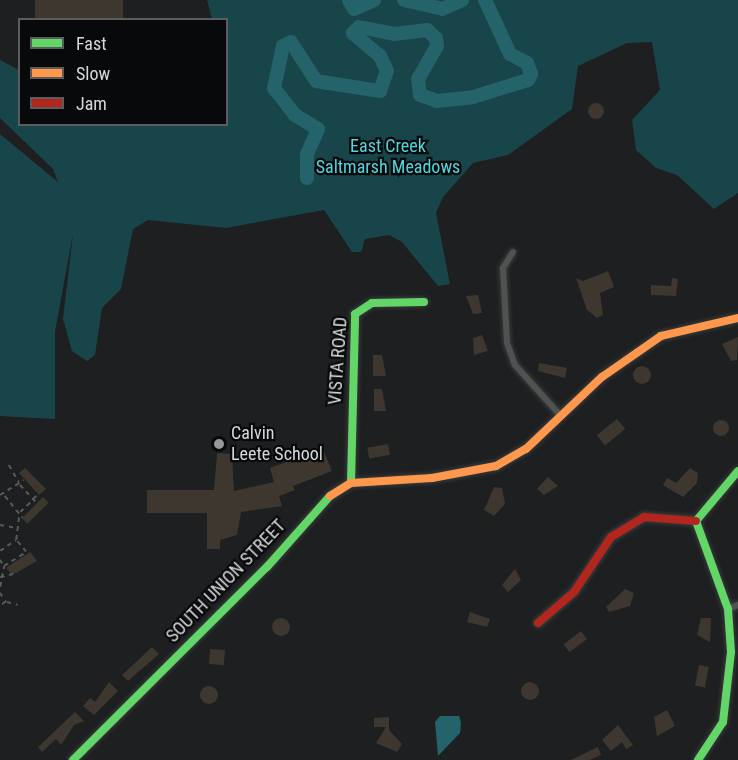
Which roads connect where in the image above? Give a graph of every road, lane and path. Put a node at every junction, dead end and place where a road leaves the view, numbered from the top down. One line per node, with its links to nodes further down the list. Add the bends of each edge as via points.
1 (513, 252): 4 (street, via 503,268 507,343 515,365)
2 (424, 302): 8 (street, VISTA ROAD, via 372,303 355,314)
3 (738, 318): 4 (street, SOUTH UNION STREET, via 661,336 602,377)
4 (561, 416): 8 (street, SOUTH UNION STREET, via 526,449 496,466 432,478)
5 (9, 465): 9 (path)
6 (738, 471): 16 (street)
7 (24, 480): 9 (path)
8 (351, 483): 33 (street, SOUTH UNION STREET, via 325,499 267,567)
9 (19, 484): 11 (path); 12 (path)
10 (38, 494): 12 (path)
11 (2, 496): 14 (path)
12 (32, 500): 13 (path); 14 (path)
13 (36, 502)
14 (19, 514): 15 (path); 18 (path)
15 (23, 518)
16 (696, 521): 31 (street); 32 (street, via 644,517 611,537 574,592)
17 (0, 525): 18 (path)
18 (18, 528): 19 (path)
19 (16, 540): 20 (path); 22 (path, via 26,552)
20 (0, 551)
21 (0, 560): 22 (path)
22 (4, 566): 24 (path)
23 (18, 573): 24 (path)
24 (1, 577): 25 (path)
25 (0, 587)
26 (0, 593): 27 (path)
27 (6, 602): 28 (path); 30 (path)
28 (18, 605)
29 (738, 605): 31 (street)
30 (0, 606)
31 (728, 609): 34 (street, via 729,695 723,722)
32 (538, 623)
33 (73, 760)
34 (698, 760)

